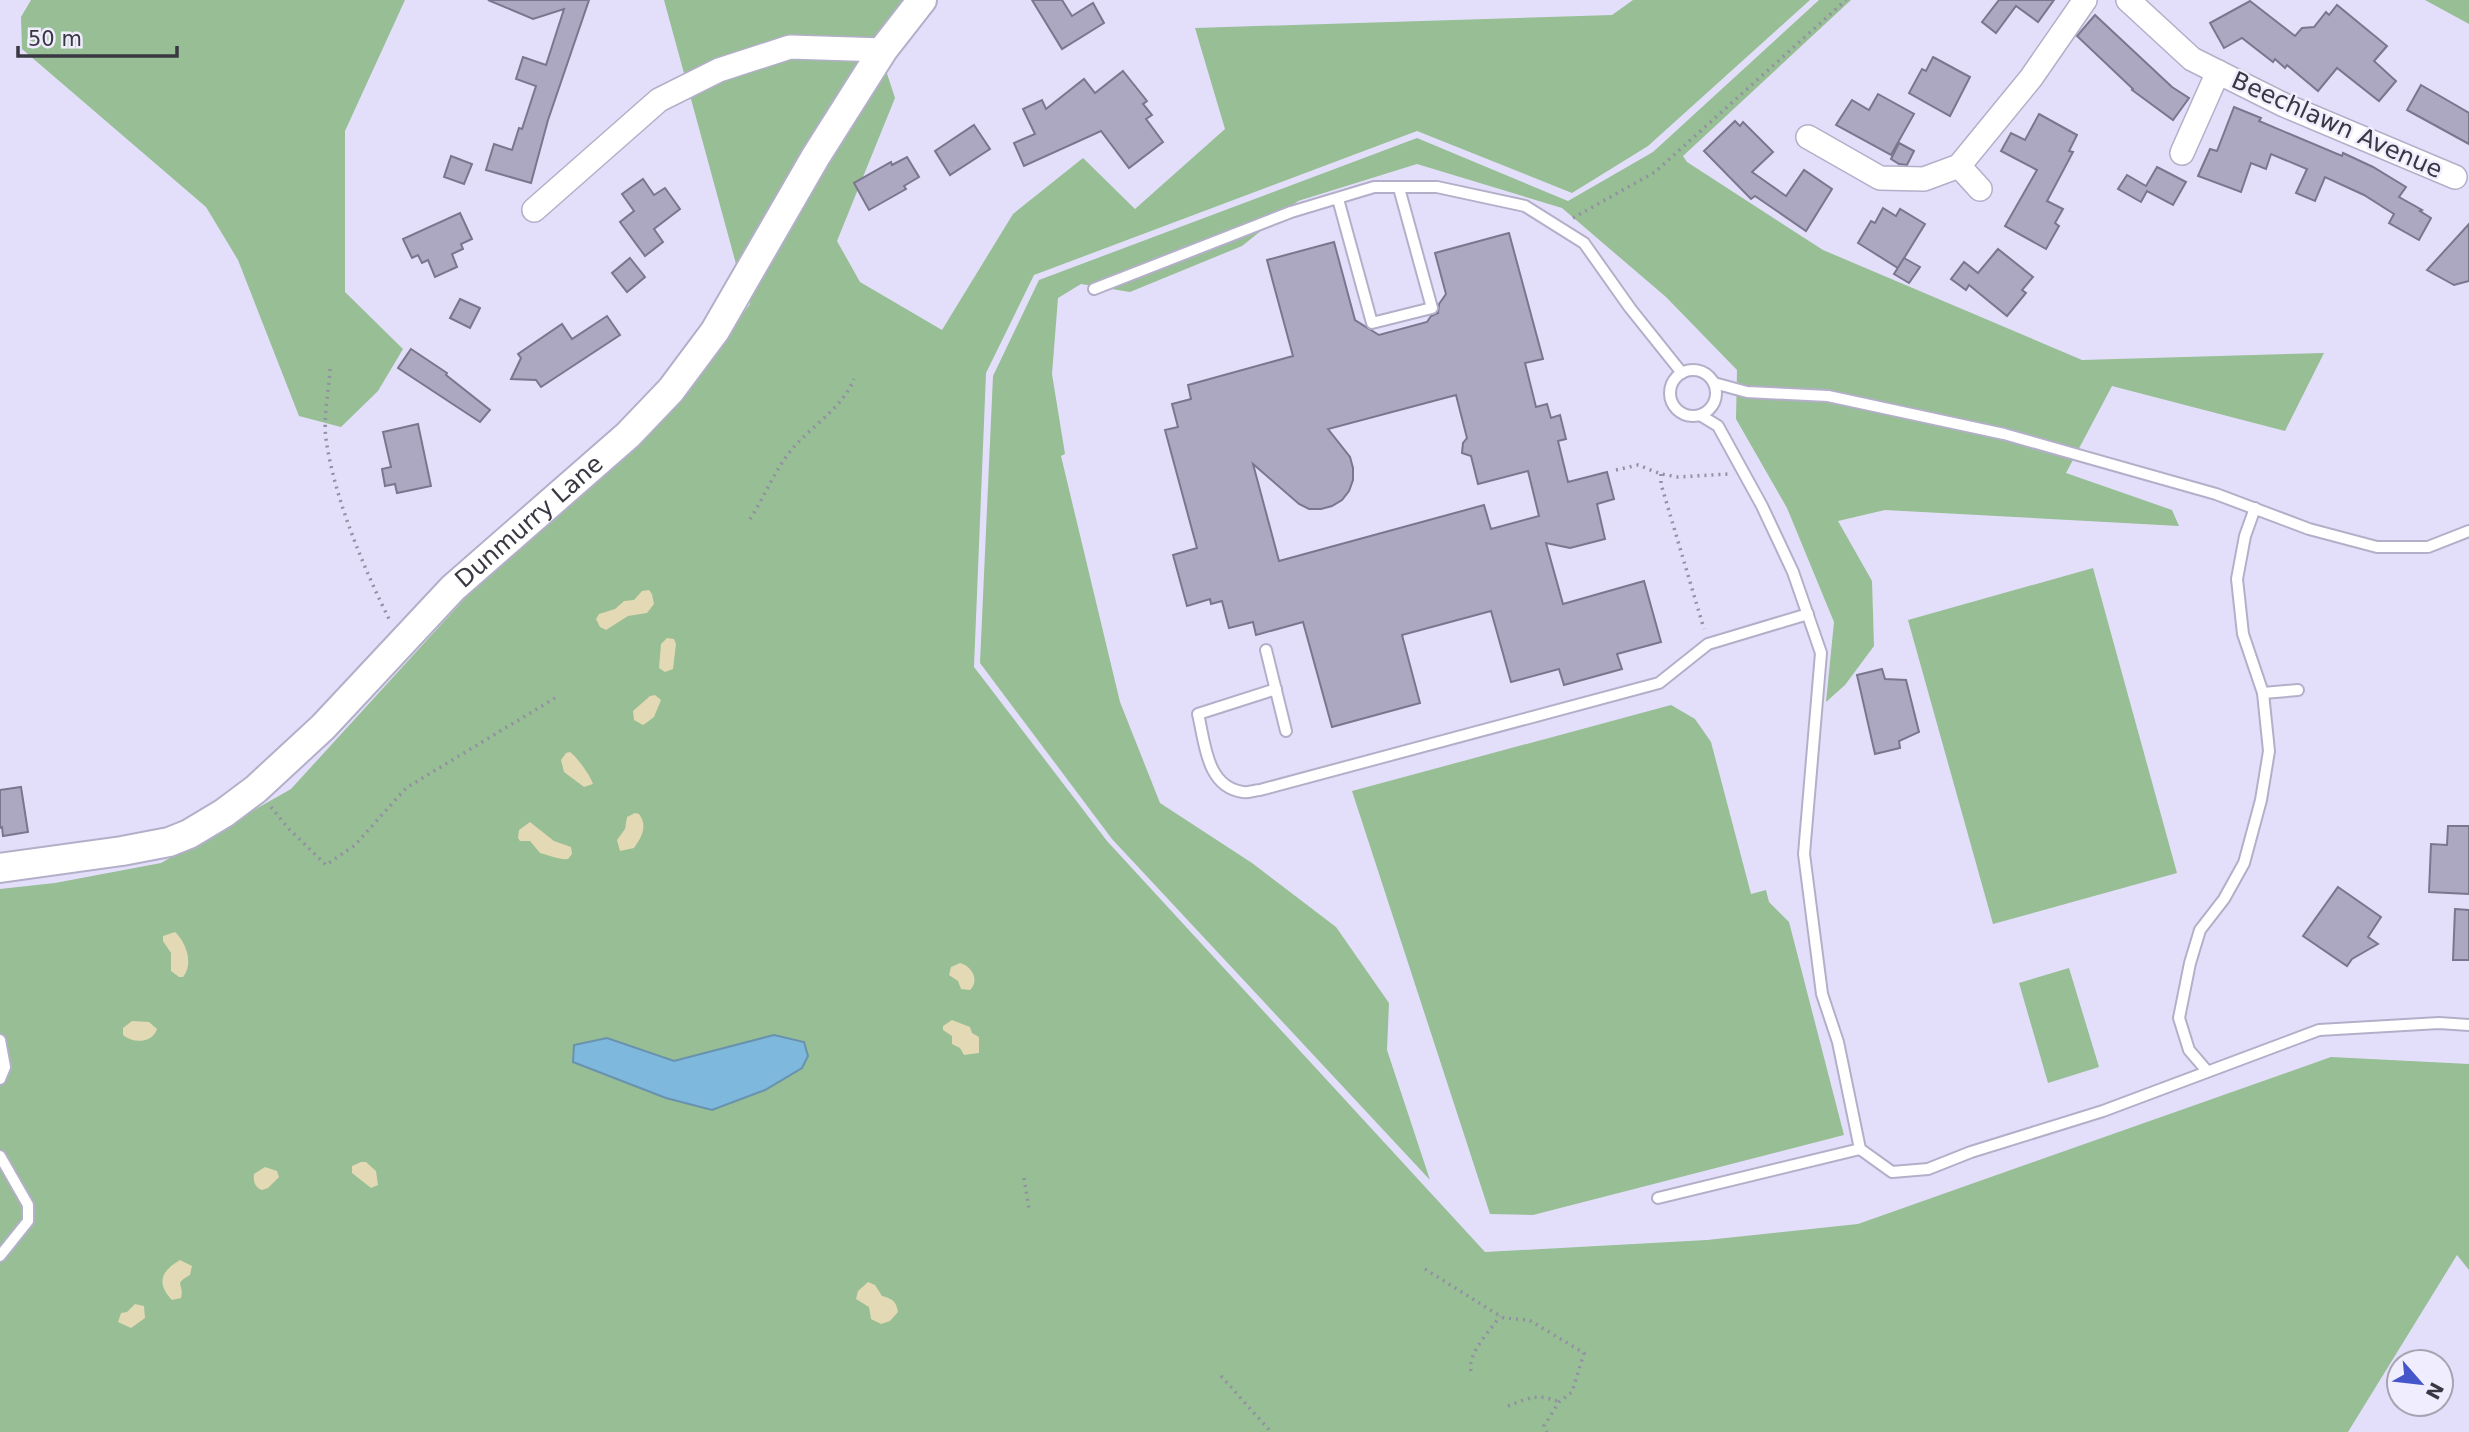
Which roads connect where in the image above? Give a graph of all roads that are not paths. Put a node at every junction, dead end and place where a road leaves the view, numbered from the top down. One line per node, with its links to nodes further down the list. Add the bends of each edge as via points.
1 (922, 0): 4 (street, Dunmurry Lane)
2 (2085, 0): 8 (street, via 2031,78)
3 (2128, 0): 5 (street, Beechlawn Avenue, via 2192,59)
4 (883, 50): 13 (street, via 790,47 719,70 659,100); 28 (street, Dunmurry Lane, via 715,331 671,390 628,435 453,588 323,727 256,789 189,835)
5 (2218, 72): 7 (street, Beechlawn Avenue); 9 (street, Beechlawn Avenue)
6 (1808, 137): 8 (street, via 1880,178 1924,179)
7 (2182, 153)
8 (1959, 166): 11 (street)
9 (2455, 177)
10 (1399, 188): 12 (lane, via 1374,187); 12 (lane, via 1432,308 1372,323); 15 (lane, via 1437,187 1525,206 1584,243)
11 (1980, 189)
12 (1338, 199): 14 (lane, via 1291,212)
13 (534, 210)
14 (1094, 289)
15 (1682, 373): 16 (lane, via 1704,372); 17 (lane, via 1672,384 1674,406 1686,415)
16 (1714, 383): 17 (lane, via 1713,405); 18 (lane, via 1747,392 1828,396 2004,434)
17 (1700, 415): 20 (lane, via 1718,426 1793,572)
18 (2255, 508): 19 (lane, via 2309,529 2377,547 2428,547); 24 (lane, via 2237,579 2243,634)
19 (2469, 531)
20 (1808, 614): 26 (lane, via 1708,644 1659,683 1251,791 1220,782 1209,763); 33 (lane, via 1821,653 1804,854 1822,994 1838,1042)
21 (1266, 650): 22 (lane)
22 (1276, 689): 26 (lane); 27 (lane)
23 (2298, 690): 24 (lane)
24 (2263, 693): 31 (lane, via 2269,751 2261,800 2244,863 2200,930 2179,1018 2189,1050)
25 (1195, 702): 26 (lane)
26 (1198, 713)
27 (1286, 731)
28 (0, 868)
29 (2469, 1025): 31 (lane, via 2319,1030)
30 (0, 1040): 32 (lane, via 5,1066)
31 (2207, 1071): 33 (lane, via 1928,1169 1892,1172)
32 (0, 1079)
33 (1860, 1149): 35 (lane)
34 (0, 1156): 36 (lane, via 28,1205 28,1221)
35 (1658, 1198)
36 (0, 1256)

